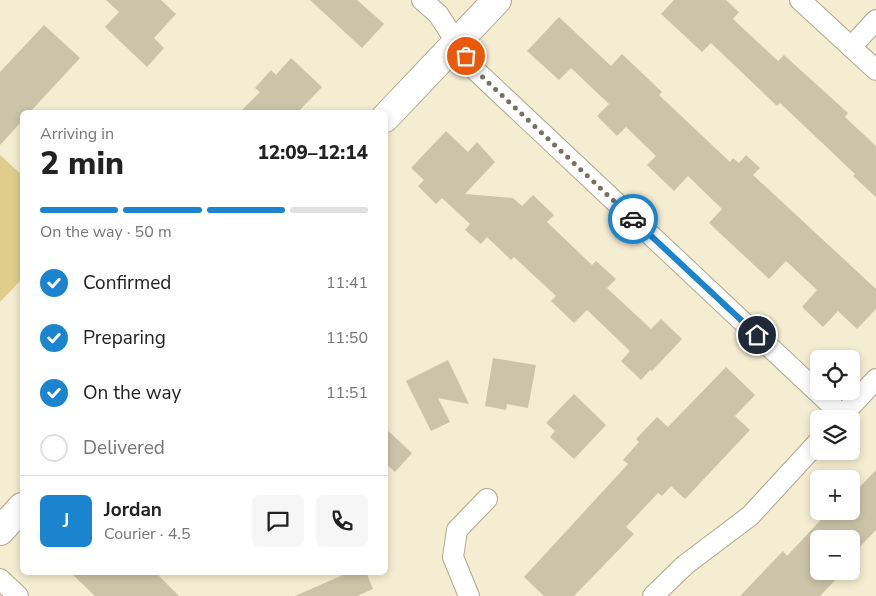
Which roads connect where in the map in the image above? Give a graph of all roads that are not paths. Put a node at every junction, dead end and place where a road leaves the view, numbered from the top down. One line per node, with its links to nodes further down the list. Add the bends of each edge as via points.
1 (422, 0): 5 (street, via 438,14)
2 (497, 0): 5 (street)
3 (800, 0): 6 (street)
4 (876, 20): 6 (street)
5 (457, 43): 8 (street); 10 (street, via 474,69)
6 (851, 47): 7 (street)
7 (876, 70)
8 (388, 115)
9 (876, 379): 11 (street)
10 (833, 410)
11 (847, 410)
12 (810, 451): 19 (street, via 750,516 685,565)
13 (487, 498): 18 (street, via 457,530 453,557)
14 (20, 509): 15 (street)
15 (0, 531)
16 (0, 579): 17 (street)
17 (18, 596)
18 (469, 596)
19 (653, 596)

